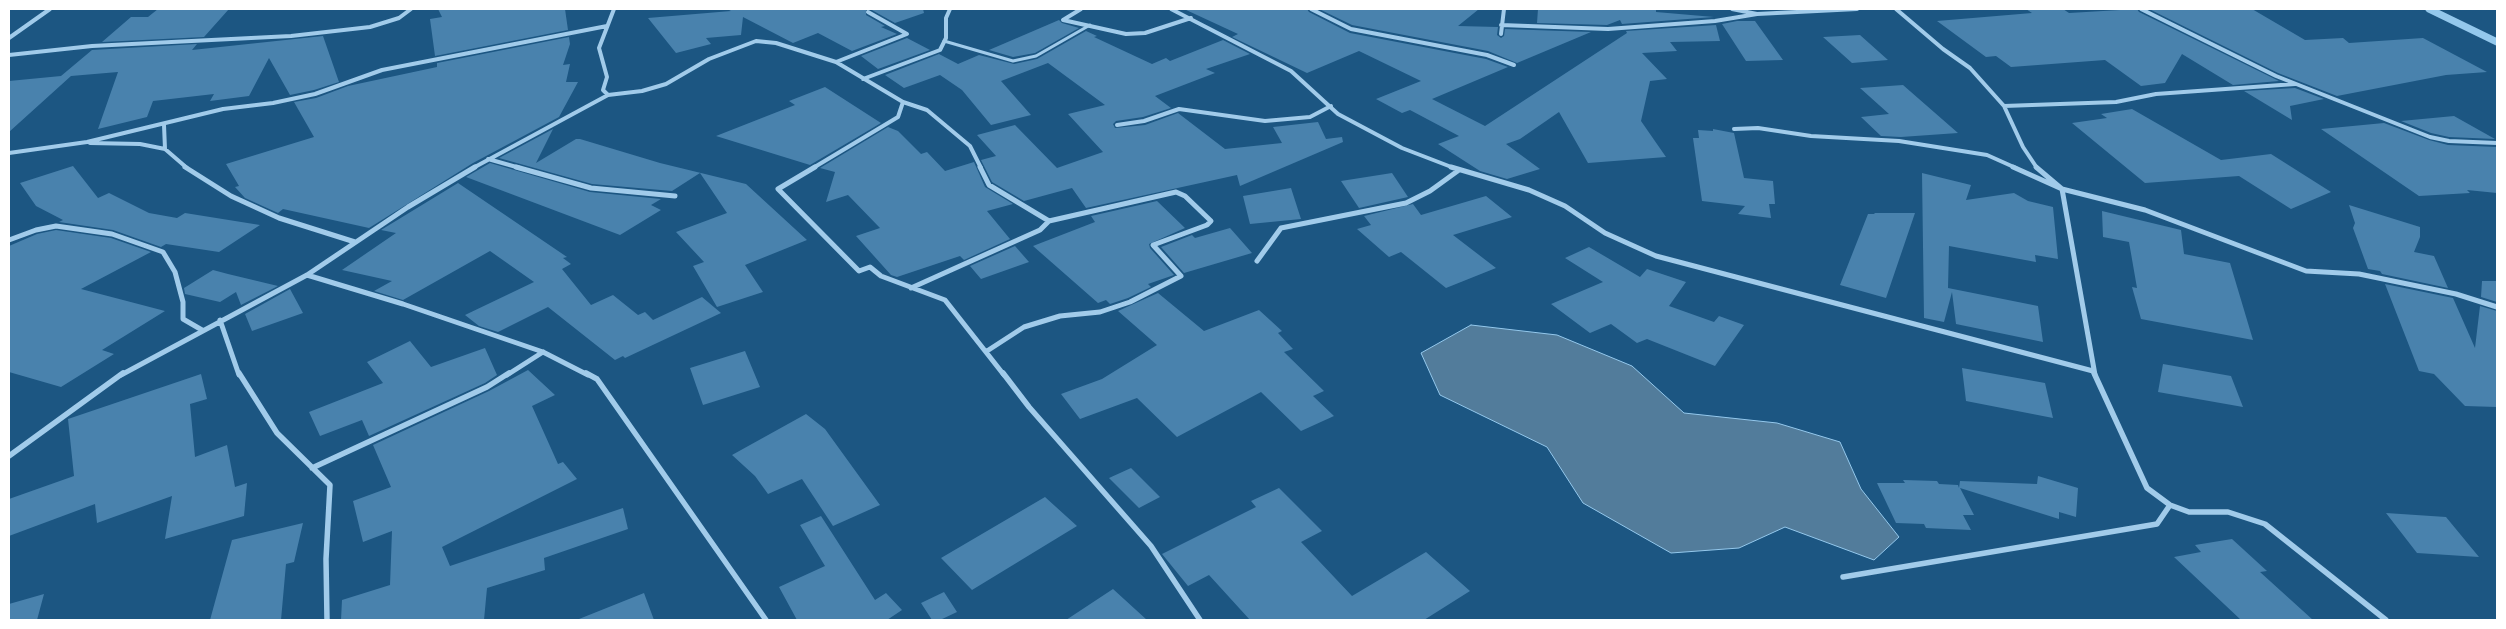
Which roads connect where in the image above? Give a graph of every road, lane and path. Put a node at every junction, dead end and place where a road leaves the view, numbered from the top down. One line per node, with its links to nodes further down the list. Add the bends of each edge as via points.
1 (50, 9): 20 (street)
2 (411, 9): 22 (street, via 399,18 370,27 291,36 92,46)
3 (614, 9): 18 (street)
4 (950, 9): 21 (street)
5 (1081, 9): 16 (street, via 1063,20)
6 (1171, 9): 15 (street)
7 (1311, 9): 24 (street, via 1351,29 1487,55)
8 (1504, 9): 17 (street)
9 (1732, 9): 14 (street)
10 (1857, 9): 14 (street)
11 (1896, 9): 30 (street, via 1970,68)
12 (2141, 9): 26 (street)
13 (868, 12): 23 (street, via 907,34)
14 (1757, 14): 17 (street, via 1716,21 1608,29)
15 (1191, 18): 16 (street, via 1145,33 1126,34); 29 (street, via 1291,71)
16 (1090, 25): 21 (lane, via 1036,56 1013,61)
17 (1501, 25): 19 (street)
18 (607, 26): 27 (street, via 599,48 607,77 603,90); 31 (street, via 382,70 315,94 223,109)
19 (1501, 34)
20 (9, 38)
21 (944, 41): 25 (street, via 940,50)
22 (9, 55)
23 (836, 62): 25 (street); 27 (street, via 776,43 756,42 709,60 666,84)
24 (1514, 65)
25 (862, 79): 28 (street)
26 (2296, 84): 30 (street, via 2156,94 2116,102); 35 (street, via 2430,137)
27 (608, 95): 38 (street)
28 (903, 102): 42 (street, via 940,118 970,146 989,186); 47 (street, via 898,117 778,189 859,271 870,267 881,276)
29 (1330, 106): 32 (street, via 1310,117 1266,121 1179,109 1144,121); 39 (street, via 1338,114 1402,148)
30 (2004, 106): 40 (street, via 2035,166)
31 (164, 125): 34 (street); 36 (street)
32 (1117, 125)
33 (1734, 129): 40 (street, via 1758,128 1811,136 1899,141 1987,155)
34 (87, 142): 36 (street); 37 (street)
35 (2497, 143)
36 (165, 148): 44 (street, via 189,170 231,196 279,218)
37 (9, 154)
38 (488, 159): 41 (street, via 591,188); 44 (street)
39 (1459, 170): 45 (street, via 1406,203 1281,228); 53 (street, via 1529,190 1565,206 1605,233 1656,256)
40 (2062, 189): 48 (street, via 2146,210 2306,271 2359,274 2456,294); 53 (street)
41 (675, 196)
42 (1049, 221): 47 (street, via 1040,230); 51 (street, via 1164,192 1185,196 1211,221 1153,245 1182,276 1130,302 1100,312 1060,316 1024,327)
43 (9, 240): 50 (street, via 56,226 112,234 163,252 175,272 183,302 183,319)
44 (355, 242): 46 (street)
45 (1257, 260)
46 (307, 275): 49 (street); 52 (street)
47 (911, 288): 51 (street, via 946,300)
48 (2497, 307)
49 (220, 320): 50 (street); 55 (street, via 239,374 277,433)
50 (202, 330): 54 (street, via 129,369)
51 (987, 351): 60 (street, via 1029,407 1152,546)
52 (543, 352): 55 (street, via 487,387); 59 (street, via 597,379)
53 (2093, 371): 56 (street, via 2147,488)
54 (9, 456)
55 (312, 468): 58 (street, via 330,485)
56 (2170, 505): 57 (street, via 2157,524); 61 (street, via 2189,512 2228,512 2266,524)
57 (1842, 577)
58 (327, 620)
59 (766, 620)
60 (1200, 620)
61 (2386, 620)

